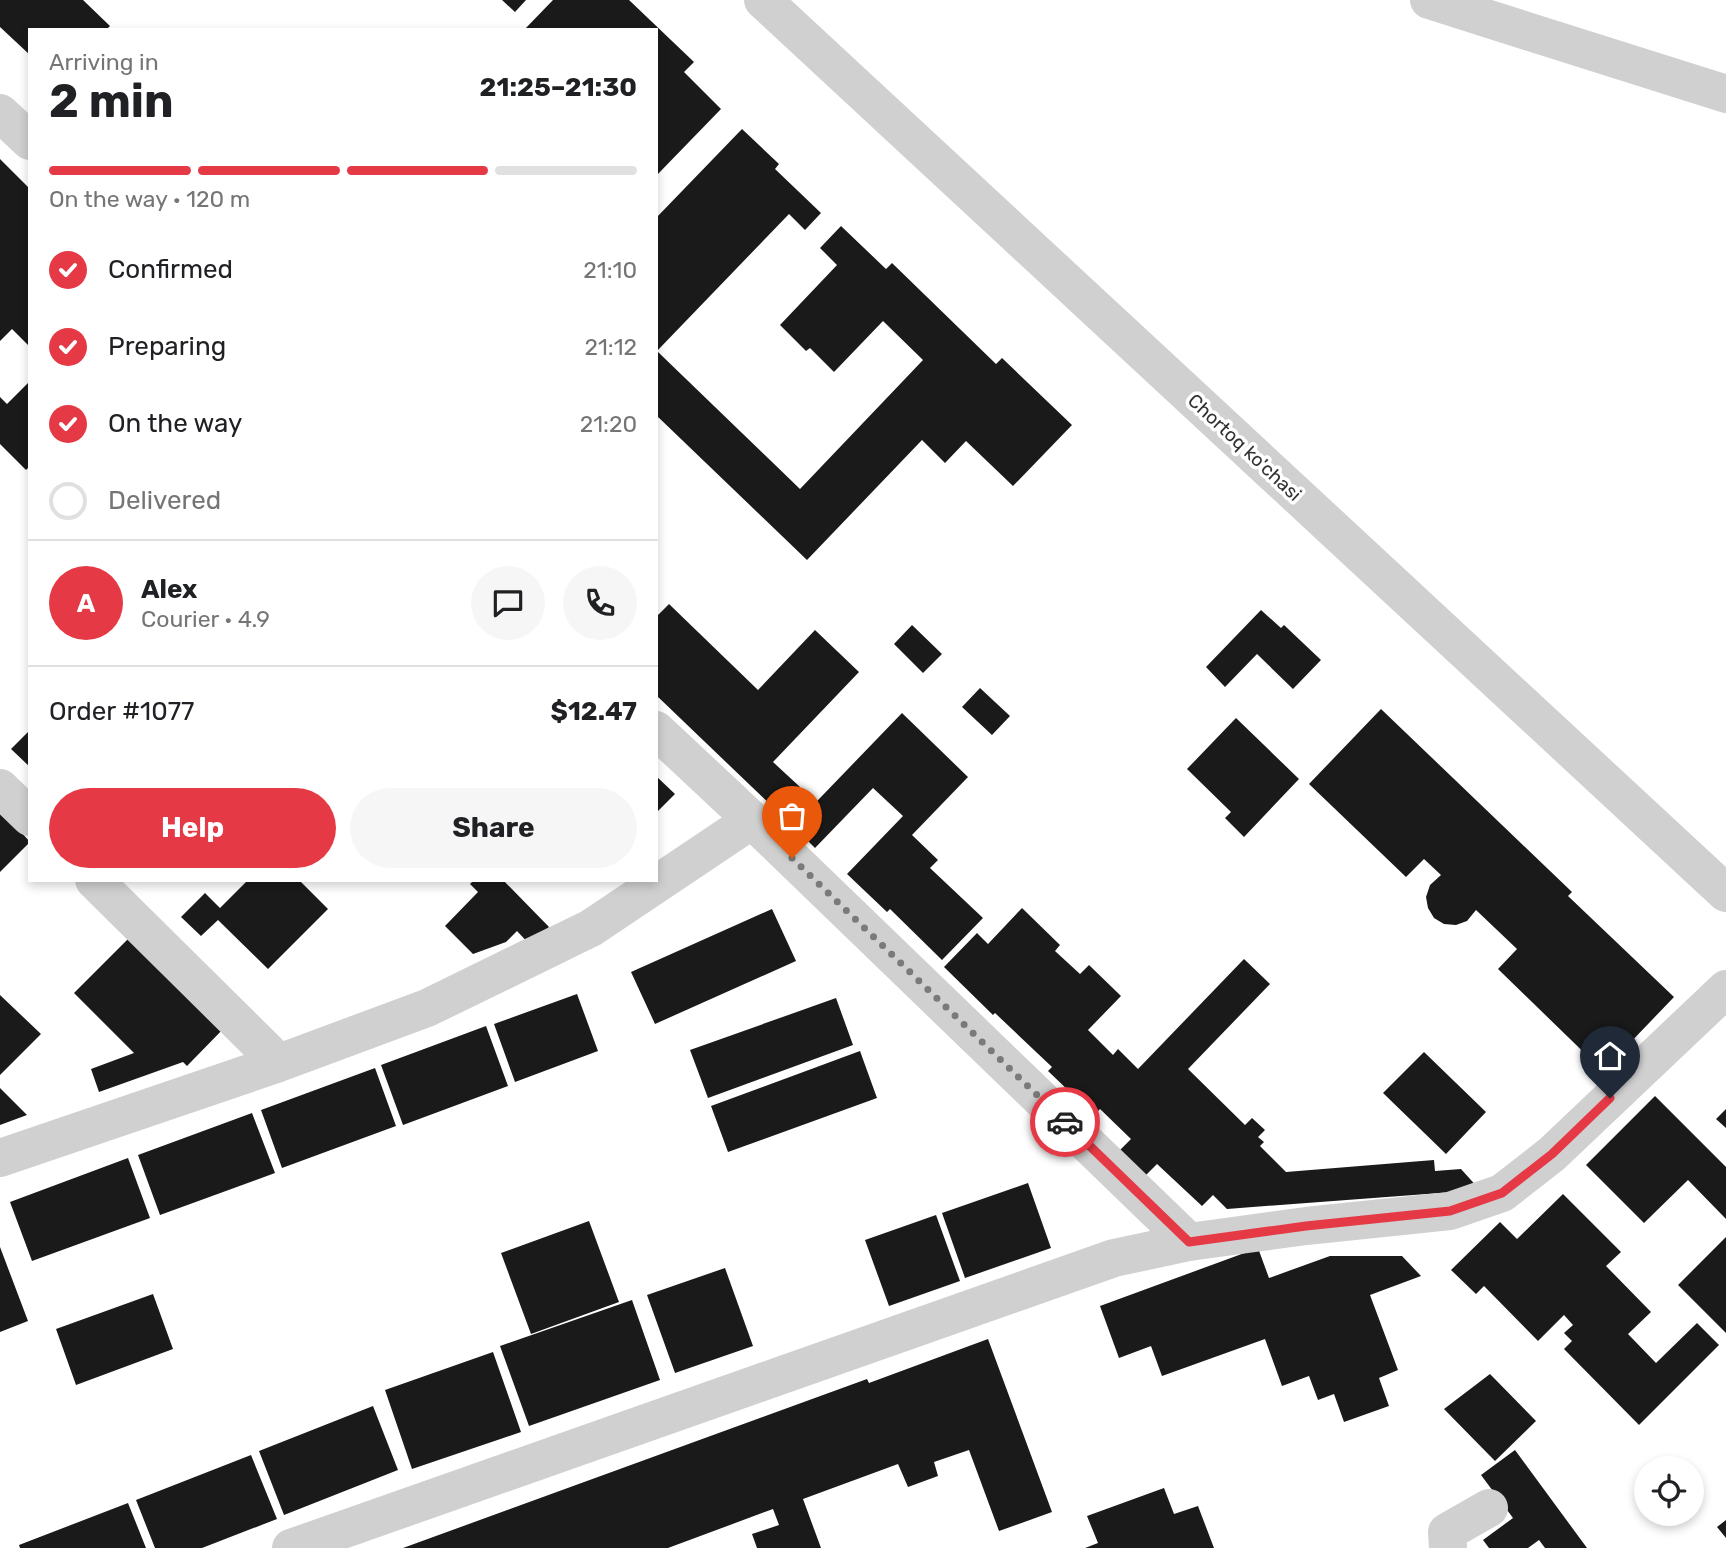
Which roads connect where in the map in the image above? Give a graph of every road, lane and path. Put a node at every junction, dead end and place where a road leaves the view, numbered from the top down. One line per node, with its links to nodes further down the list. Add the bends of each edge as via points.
1 (763, 0): 11 (street, Chortoq ko'chasi)
2 (1429, 0): 3 (street)
3 (1726, 94)
4 (0, 113): 5 (street)
5 (28, 139)
6 (658, 732): 9 (street)
7 (0, 788): 8 (street)
8 (28, 815)
9 (752, 820): 13 (street, via 591,928 427,1008); 15 (street)
10 (96, 882): 13 (street)
11 (1726, 893)
12 (1726, 989): 15 (street, via 1552,1154 1502,1193 1450,1211)
13 (279, 1063): 14 (street)
14 (0, 1158)
15 (1189, 1242): 17 (street, via 1114,1258)
16 (1489, 1508): 18 (street, via 1447,1532)
17 (291, 1548)
18 (1447, 1548)

